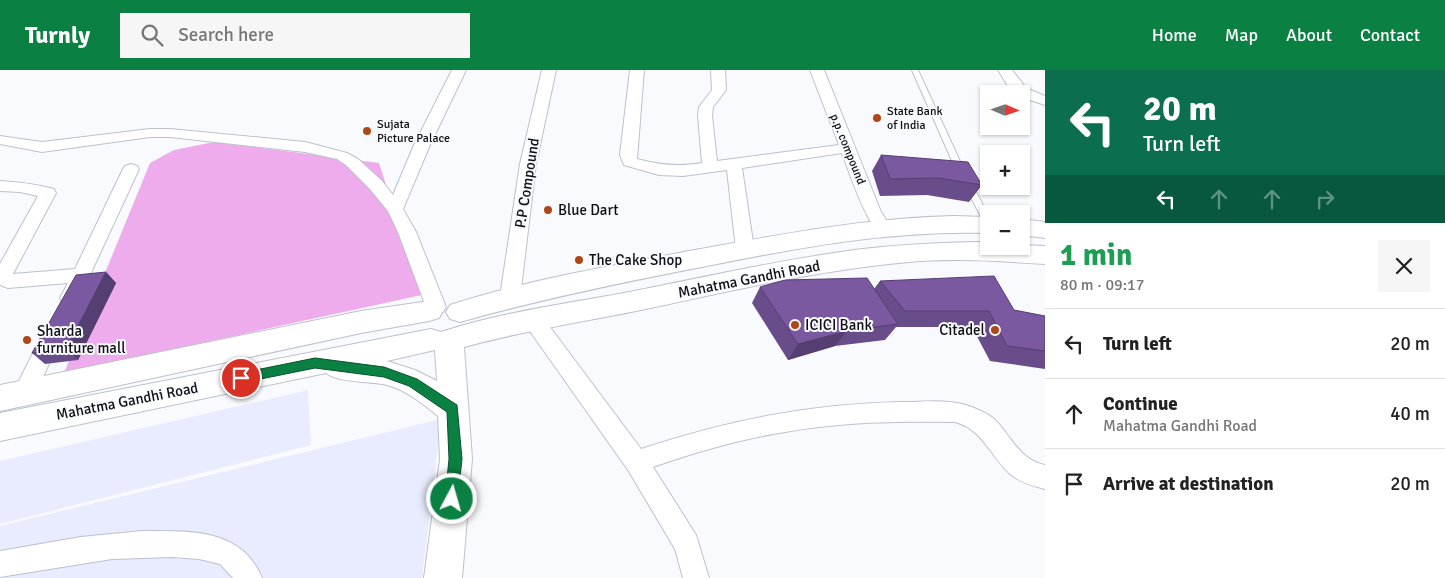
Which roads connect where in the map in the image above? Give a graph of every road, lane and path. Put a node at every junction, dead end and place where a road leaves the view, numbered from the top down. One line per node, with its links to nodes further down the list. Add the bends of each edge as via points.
1 (459, 70): 16 (street)
2 (549, 70): 24 (street, P.P Compound, via 528,164)
3 (637, 70): 12 (street, via 630,162 659,170)
4 (718, 70): 12 (street, via 719,90 706,107 705,116)
5 (817, 70): 10 (street, p.p. compound)
6 (914, 70): 15 (lane)
7 (1005, 70): 8 (street, via 1018,90)
8 (1045, 101)
9 (0, 140): 16 (street, via 42,147 170,133 305,148 342,156 352,162)
10 (848, 148): 11 (street); 18 (street, p.p. compound, via 873,212)
11 (734, 165): 12 (street); 21 (street)
12 (710, 167)
13 (131, 169): 23 (street)
14 (0, 186): 23 (street, via 48,192 1,277 8,281)
15 (980, 208)
16 (395, 209): 26 (street)
17 (980, 224): 18 (main road, Mahatma Gandhi Road)
18 (882, 226): 21 (main road, Mahatma Gandhi Road)
19 (1030, 228): 20 (main road)
20 (1045, 230)
21 (745, 250): 24 (main road, Mahatma Gandhi Road)
22 (1045, 255): 25 (main road, Mahatma Gandhi Road, via 969,250 895,254 758,276)
23 (81, 275): 28 (street)
24 (510, 297): 26 (main road, Mahatma Gandhi Road)
25 (534, 321): 26 (main road, Mahatma Gandhi Road); 31 (street)
26 (444, 325): 27 (main road, Mahatma Gandhi Road); 28 (main road, Mahatma Gandhi Road, via 361,322); 29 (main road)
27 (315, 363): 29 (main road, via 400,377); 30 (main road, Mahatma Gandhi Road)
28 (13, 395)
29 (453, 409): 35 (main road, via 456,459)
30 (0, 427)
31 (636, 462): 32 (street, via 674,449 786,421 848,415 955,412 972,417 986,427 1020,469); 36 (street, via 687,544)
32 (1045, 477)
33 (0, 564): 34 (street, via 62,552 148,544 192,546 224,552 240,564)
34 (249, 578)
35 (443, 578)
36 (696, 578)

